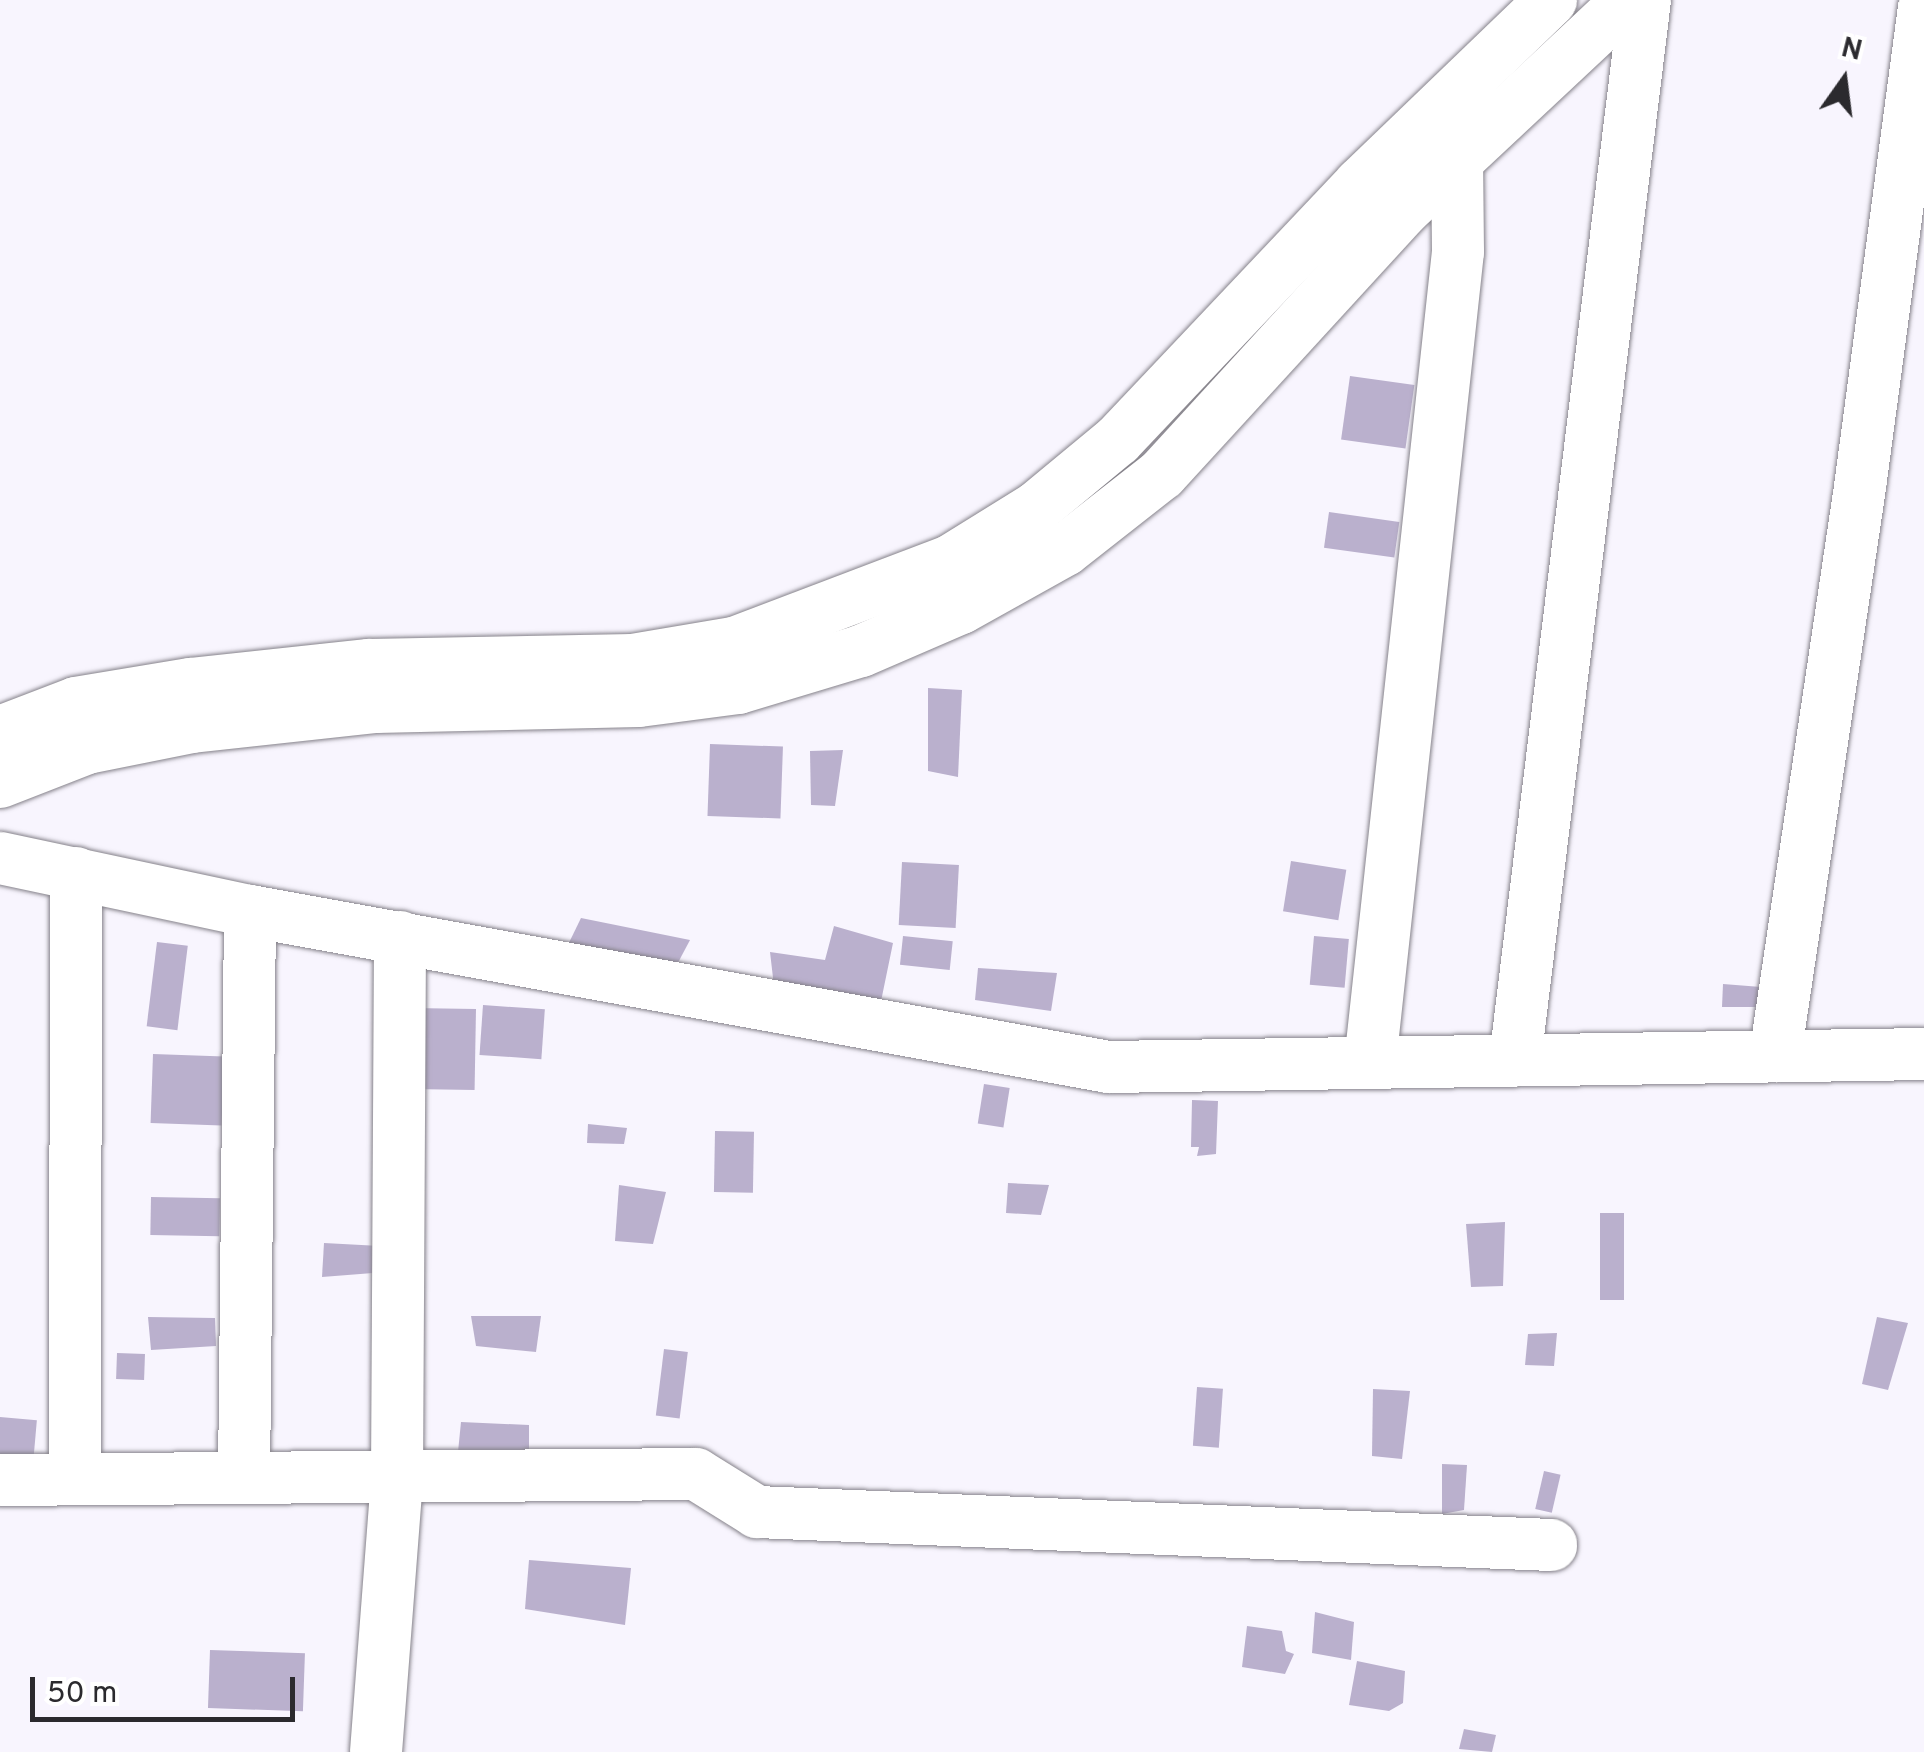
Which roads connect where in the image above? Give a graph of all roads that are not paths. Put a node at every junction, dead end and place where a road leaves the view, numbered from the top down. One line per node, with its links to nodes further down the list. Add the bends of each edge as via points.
1 (1552, 0): 5 (street)
2 (1628, 0): 6 (street)
3 (1645, 0): 15 (street)
4 (1924, 7): 14 (street)
5 (1435, 112): 6 (street); 7 (street, via 1118,440 1038,508 950,561 734,642 633,660 369,665 190,684 76,703)
6 (1457, 160): 8 (street, via 1162,474 1065,550 961,608 861,651 738,688 640,701 376,707 192,728 87,748); 16 (street, via 1458,252)
7 (0, 732)
8 (0, 782)
9 (0, 858): 10 (street)
10 (76, 874): 11 (street); 19 (street)
11 (250, 911): 12 (street); 17 (street)
12 (400, 938): 16 (street, via 1108,1067); 18 (street)
13 (1924, 1054): 14 (street)
14 (1776, 1056): 15 (street)
15 (1515, 1060): 16 (street)
16 (1370, 1063)
17 (244, 1478): 18 (street); 19 (street)
18 (397, 1478): 21 (street, via 696,1474 756,1512); 22 (street)
19 (75, 1479): 20 (street)
20 (0, 1480)
21 (1552, 1545)
22 (376, 1752)

